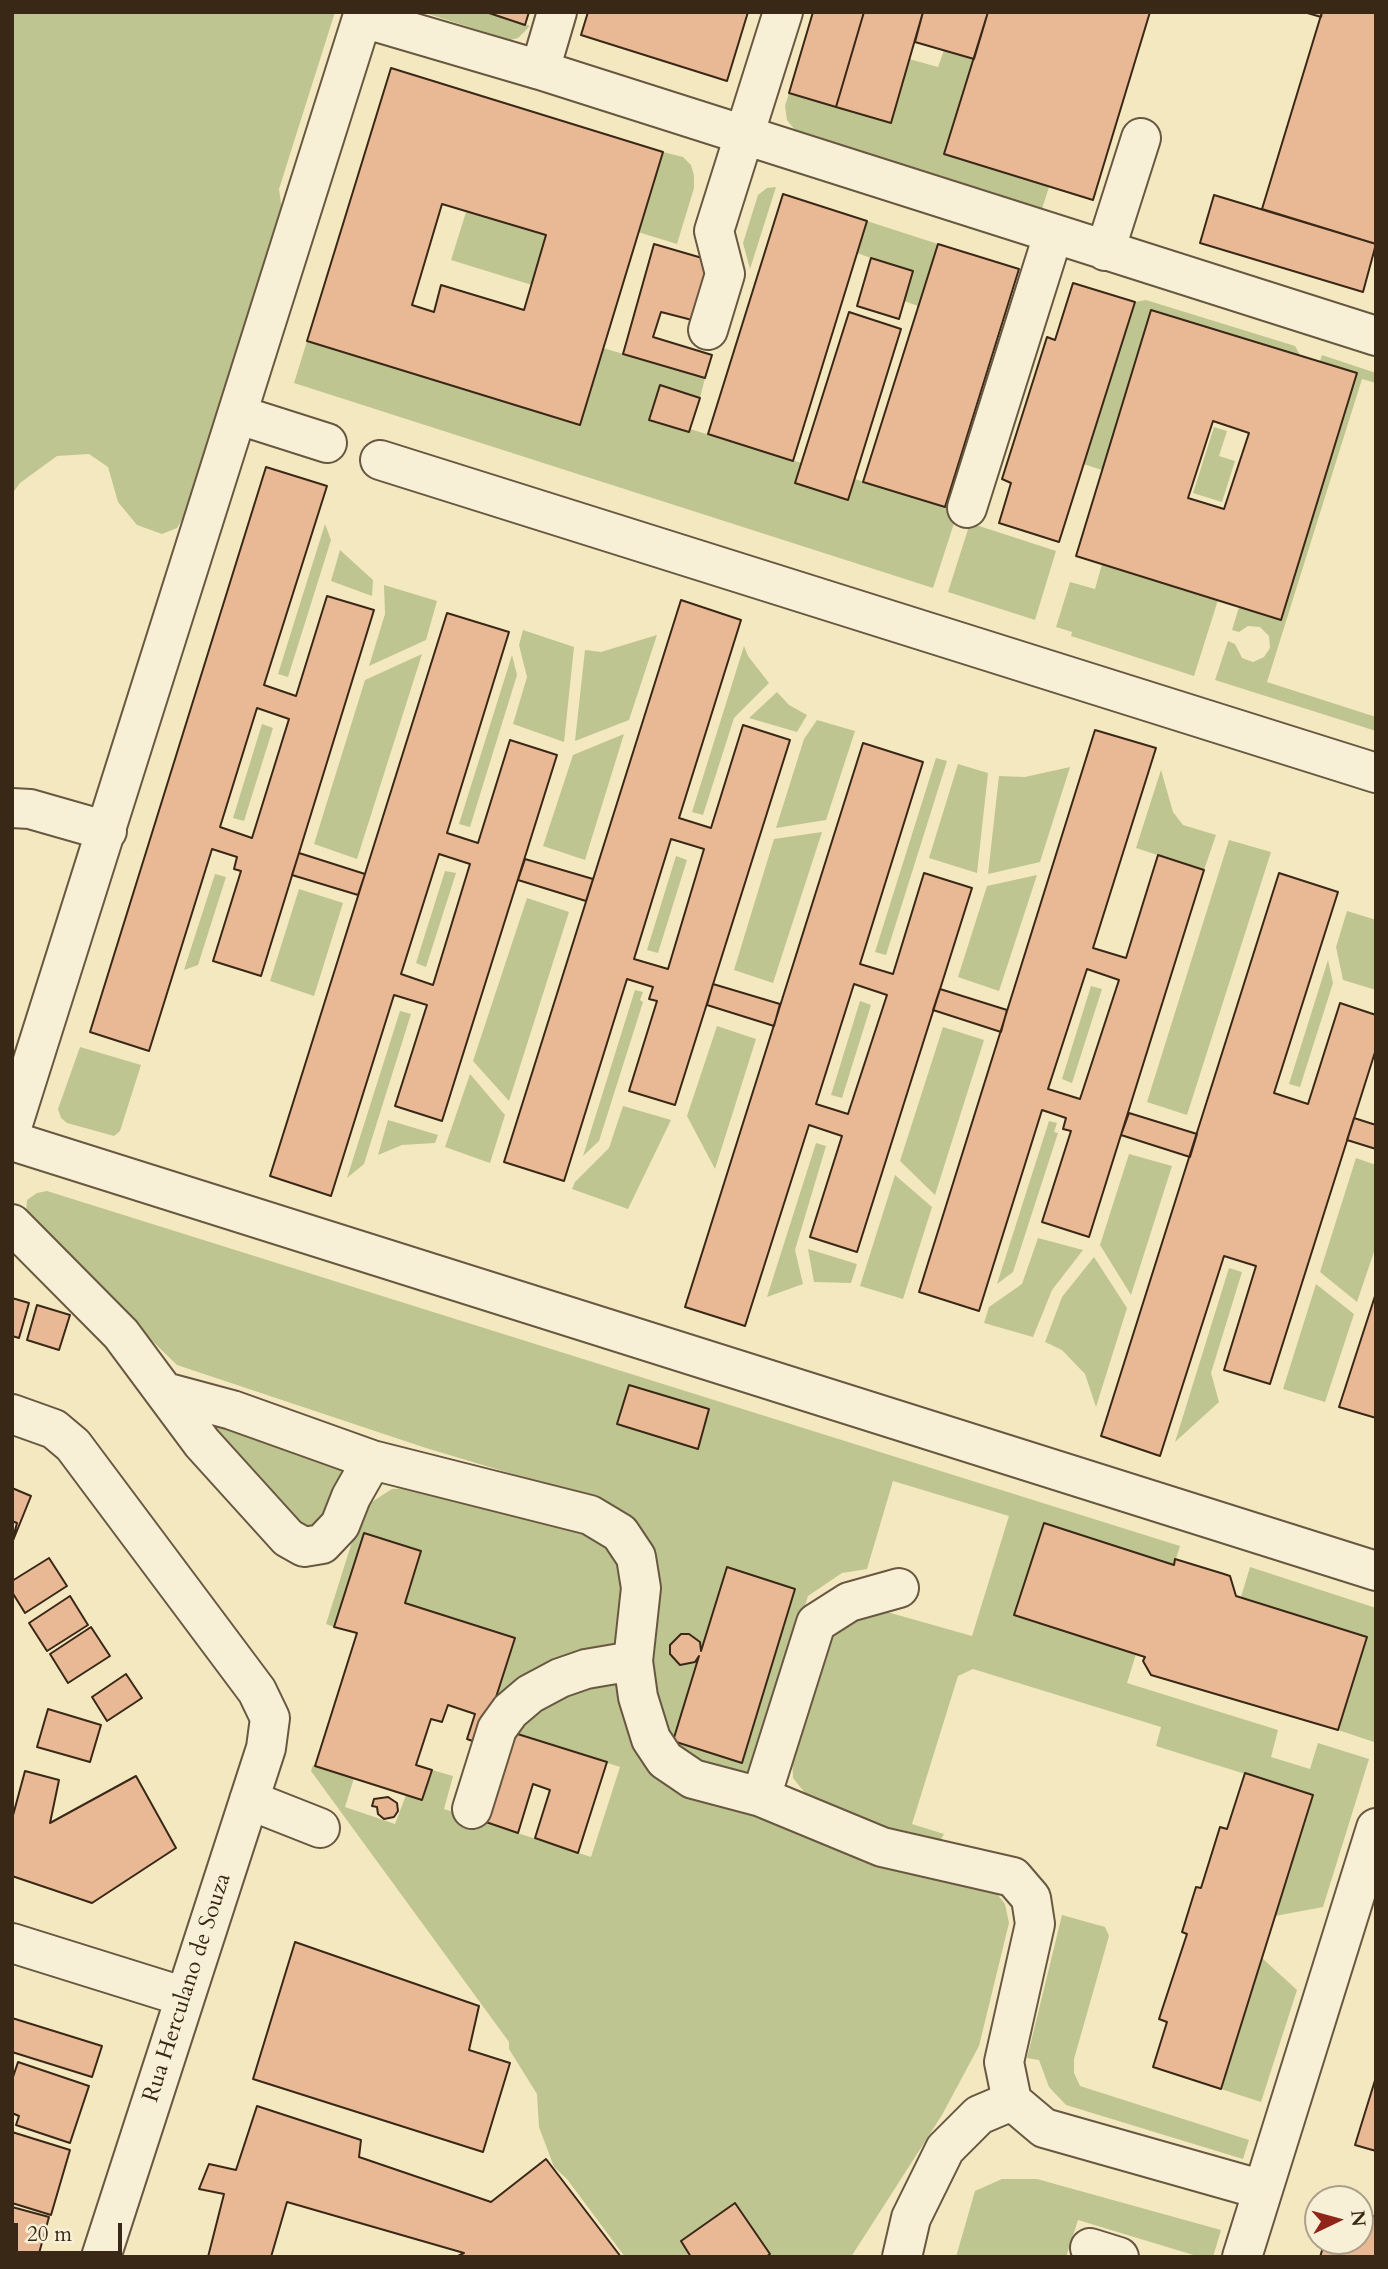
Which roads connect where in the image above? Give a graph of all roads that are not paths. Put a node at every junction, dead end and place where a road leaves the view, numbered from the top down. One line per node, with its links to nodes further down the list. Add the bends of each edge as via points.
1 (557, 12): 4 (street)
2 (783, 12): 5 (street)
3 (363, 15): 4 (street); 11 (street)
4 (540, 70): 5 (street)
5 (744, 137): 7 (street); 9 (street, via 714,231 725,274)
6 (1141, 138): 8 (street)
7 (1053, 235): 8 (street); 14 (street)
8 (1105, 251): 10 (street)
9 (708, 330)
10 (1376, 336)
11 (239, 415): 12 (street); 17 (street)
12 (327, 443)
13 (380, 460): 15 (street)
14 (967, 508)
15 (1376, 773)
16 (12, 808): 17 (street)
17 (107, 831): 18 (street)
18 (12, 1127)
19 (12, 1141): 24 (street)
20 (12, 1224): 21 (street, via 121,1334)
21 (165, 1392): 23 (street, via 232,1410); 23 (street, via 219,1462 288,1538 304,1548 322,1544 340,1525)
22 (12, 1414): 28 (street, Rua Herculano de Souza, via 65,1436 257,1691 270,1717 266,1748)
23 (372, 1460): 26 (street, via 590,1515 620,1533 636,1557 641,1588)
24 (1376, 1571)
25 (899, 1588): 27 (street, via 849,1602 816,1623)
26 (633, 1661): 27 (street, via 651,1739 665,1760 693,1779); 29 (street, via 560,1678 510,1711 497,1729)
27 (761, 1797): 34 (street, via 883,1847 1013,1877 1031,1898 1035,1924 1004,2062)
28 (249, 1800): 30 (street); 33 (street, Rua Herculano de Souza)
29 (472, 1808)
30 (320, 1828)
31 (1375, 1830): 35 (street)
32 (12, 1943): 33 (street)
33 (185, 1997): 36 (street, Rua Herculano de Souza)
34 (1012, 2101): 35 (street, via 1044,2128); 37 (street, via 979,2115 945,2149 911,2218)
35 (1262, 2190): 38 (street)
36 (101, 2257)
37 (902, 2257)
38 (1242, 2257)

